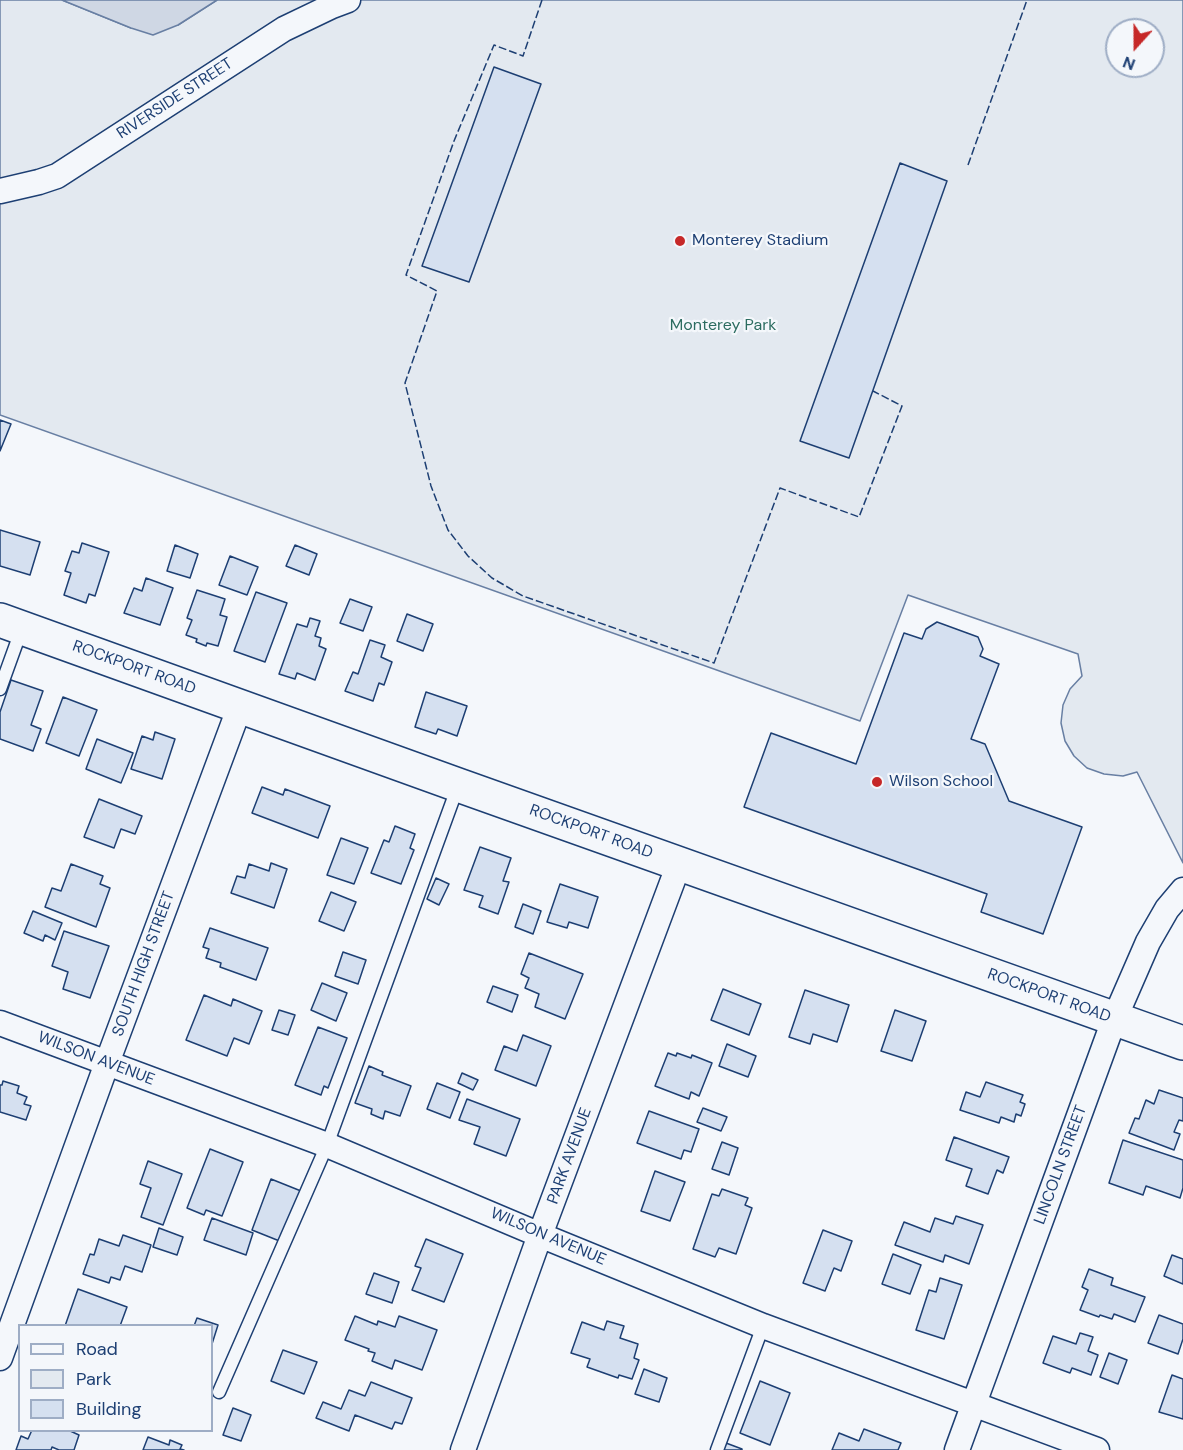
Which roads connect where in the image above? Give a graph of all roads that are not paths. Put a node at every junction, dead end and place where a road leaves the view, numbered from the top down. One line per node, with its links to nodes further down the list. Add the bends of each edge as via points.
1 (348, 0): 2 (street, RIVERSIDE STREET, via 284,29 57,176)
2 (0, 191)
3 (11, 624): 4 (lane); 5 (street, ROCKPORT ROAD)
4 (0, 689)
5 (240, 706): 6 (street, ROCKPORT ROAD); 12 (street, SOUTH HIGH STREET)
6 (458, 785): 7 (street, ROCKPORT ROAD); 13 (lane)
7 (679, 864): 9 (street, ROCKPORT ROAD); 14 (street, PARK AVENUE)
8 (1183, 890): 9 (street, LINCOLN STREET, via 1148,942)
9 (1114, 1020): 11 (street, ROCKPORT ROAD); 18 (street, LINCOLN STREET)
10 (0, 1023): 12 (street, WILSON AVENUE)
11 (1183, 1043)
12 (107, 1063): 13 (street, WILSON AVENUE); 16 (street, SOUTH HIGH STREET)
13 (327, 1145): 14 (street, WILSON AVENUE); 17 (lane)
14 (540, 1235): 15 (street, WILSON AVENUE); 19 (street, PARK AVENUE)
15 (763, 1326): 18 (street, WILSON AVENUE); 20 (lane)
16 (0, 1358)
17 (219, 1392)
18 (974, 1405): 21 (street, LINCOLN STREET); 22 (street, WILSON AVENUE)
19 (463, 1450)
20 (717, 1450)
21 (957, 1450)
22 (1097, 1450)

